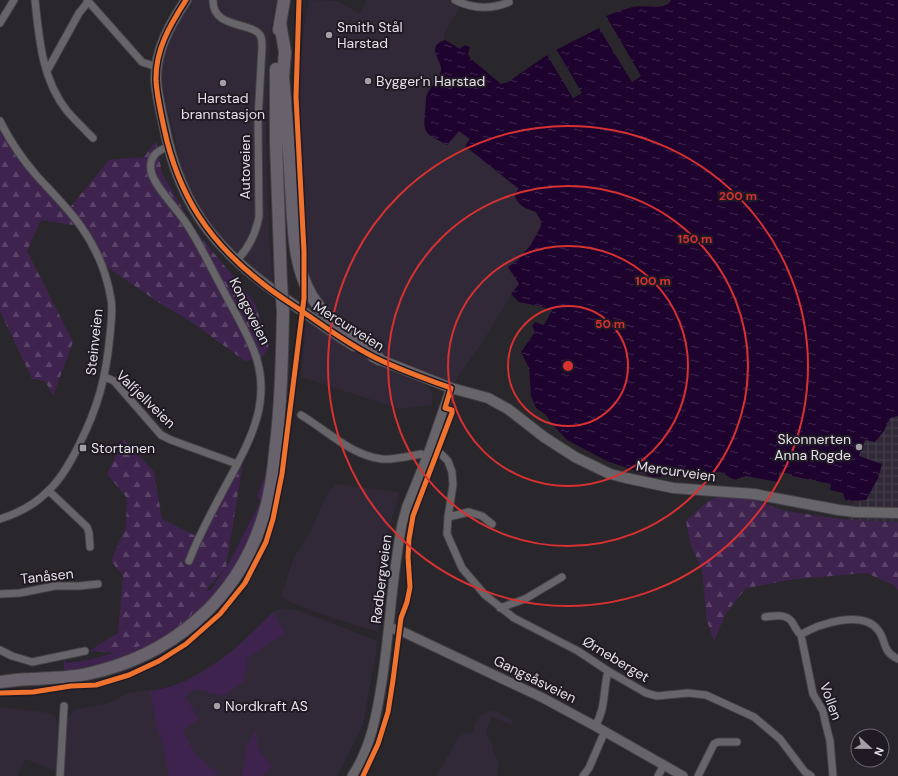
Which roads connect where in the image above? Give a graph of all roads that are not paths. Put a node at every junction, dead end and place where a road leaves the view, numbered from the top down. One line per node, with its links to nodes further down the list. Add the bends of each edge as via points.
1 (14, 0): 9 (street)
2 (35, 0): 12 (street, via 41,51)
3 (186, 0): 11 (main road, via 166,32)
4 (213, 0): 16 (street, Autoveien, via 215,10 225,20 258,32 262,47 258,120 259,217 251,242)
5 (284, 0): 10 (highway)
6 (455, 0): 8 (street, via 480,8 492,8)
7 (87, 1): 11 (street, via 142,62); 12 (street)
8 (509, 2)
9 (0, 23)
10 (280, 23): 17 (highway, via 285,52 284,77 295,242 300,269 311,295 324,313 340,329); 42 (highway, Kongsveien, bridge, via 276,85 283,312 280,397 271,483 258,534 232,581 212,607 178,636 144,656 123,664 87,674)
11 (156, 67): 15 (main road, via 157,93)
12 (47, 71): 14 (street, via 57,96)
13 (0, 121): 18 (street, Steinveien, via 22,157 75,217 103,267 111,300)
14 (93, 138)
15 (168, 147): 16 (main road, Mercurveien, via 183,190 199,217 219,244); 22 (street, Kongsveien, via 155,152 152,157 154,179 187,224 250,341 259,363 260,410)
16 (236, 261): 17 (main road, Mercurveien, via 262,284 343,339)
17 (379, 359): 19 (main road, Mercurveien)
18 (105, 377): 22 (street, Valfjellveien, via 114,381 161,435); 23 (street, Steinveien, via 98,404 83,438 69,465)
19 (451, 388): 21 (street, Rødbergveien); 24 (main road, Mercurveien, via 488,398 508,409 544,437 576,457 610,474 673,488 754,494 855,512)
20 (301, 415): 21 (street, via 339,442 370,457 382,459)
21 (428, 453): 25 (street, Ørneberget, via 441,454 448,461 452,472 454,485); 35 (street, Rødbergveien, via 402,524)
22 (237, 464): 29 (street, Kongsveien)
23 (49, 491): 26 (street, Steinveien, via 28,507); 28 (street, via 87,528)
24 (898, 513)
25 (448, 517): 27 (street, via 469,512 482,516); 33 (street, Ørneberget, via 447,534 462,568)
26 (0, 519)
27 (492, 524)
28 (90, 547)
29 (189, 561)
30 (562, 577): 33 (street, via 525,599)
31 (98, 584): 32 (street, Tanåsen, via 56,586)
32 (0, 594)
33 (500, 608): 40 (street, Ørneberget, via 578,651)
34 (765, 617): 36 (street, Vollen, via 786,617)
35 (389, 628): 45 (street, Gangsåsveien, via 399,630 490,672); 50 (street, Rødbergveien, via 374,723)
36 (801, 635): 39 (street, via 817,626 857,619 870,623 879,630 887,652); 56 (street, Vollen, via 813,694 823,711 830,740)
37 (0, 650): 38 (street, via 32,662)
38 (85, 651)
39 (898, 659)
40 (608, 671): 45 (street, via 601,716); 55 (street, Ørneberget, via 646,693 657,696 688,693 706,695 754,717 780,739 805,772)
41 (0, 673): 42 (highway, Kongsveien)
42 (29, 679): 43 (highway, Kongsveien)
43 (0, 682)
44 (64, 706): 49 (street)
45 (595, 726): 46 (street, Gangsåsveien)
46 (605, 731): 48 (street, Gangsåsveien); 51 (street)
47 (736, 742): 54 (street, via 714,744)
48 (664, 765): 52 (street); 53 (street, Gangsåsveien)
49 (60, 776)
50 (354, 776)
51 (583, 776)
52 (658, 776)
53 (683, 776)
54 (698, 776)
55 (811, 776)
56 (834, 776)

